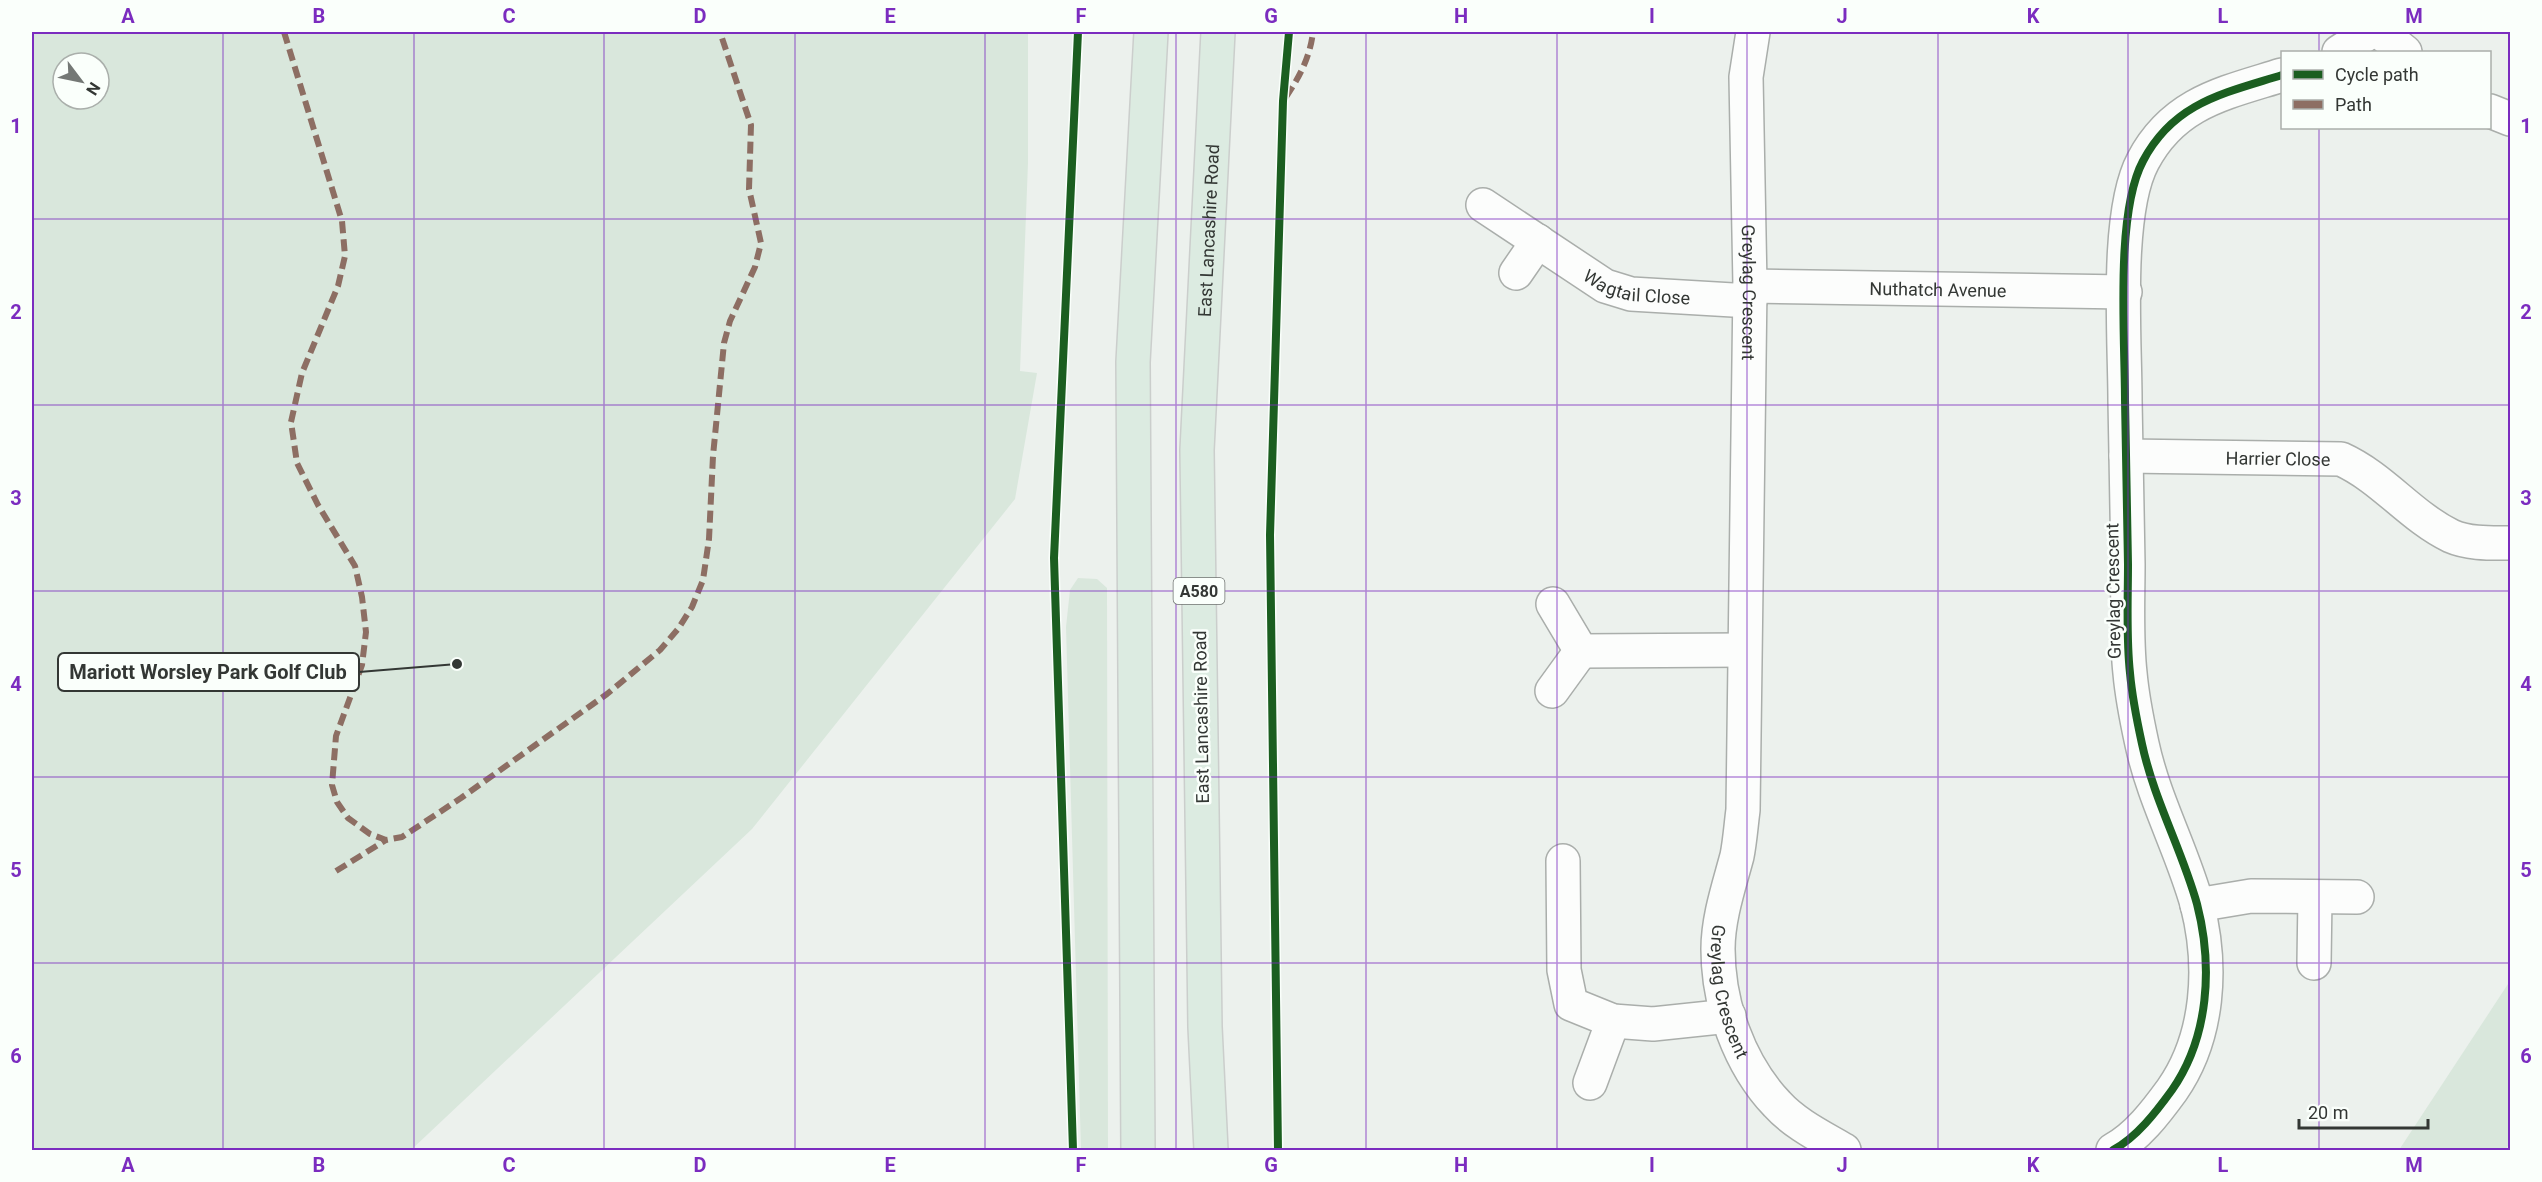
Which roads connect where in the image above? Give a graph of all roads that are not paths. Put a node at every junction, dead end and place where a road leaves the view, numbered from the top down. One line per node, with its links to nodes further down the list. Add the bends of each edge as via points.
1 (1151, 32): 30 (highway, via 1133,362)
2 (1218, 32): 31 (highway, East Lancashire Road / A580, via 1197,450 1205,1016)
3 (1754, 32): 15 (street, Greylag Crescent, via 1746,77)
4 (2370, 32): 6 (street)
5 (2380, 32): 7 (street)
6 (2341, 51)
7 (2403, 51)
8 (2281, 76): 14 (street, Greylag Crescent, via 2208,98 2161,134 2133,184)
9 (2491, 111): 10 (street)
10 (2511, 119)
11 (1484, 205): 12 (street, Wagtail Close)
12 (1538, 241): 13 (street); 15 (street, Wagtail Close, via 1605,286 1631,294)
13 (1516, 273)
14 (2125, 292): 15 (street, Nuthatch Avenue); 16 (street, Greylag Crescent)
15 (1750, 294): 19 (street, Greylag Crescent)
16 (2126, 456): 17 (street, Harrier Close, via 2341,459 2362,468 2428,522 2452,536 2476,542); 25 (street, Greylag Crescent, via 2129,672 2160,807)
17 (2511, 543)
18 (1553, 604): 20 (street)
19 (1744, 650): 20 (street); 27 (street, Greylag Crescent, via 1743,810 1718,949)
20 (1581, 651): 21 (street)
21 (1552, 691)
22 (1563, 861): 28 (street, via 1564,970 1571,1004)
23 (2315, 897): 24 (street); 25 (street, via 2252,896); 26 (street)
24 (2357, 897)
25 (2197, 905): 33 (street, Greylag Crescent, via 2206,973 2202,1026 2183,1074 2155,1113)
26 (2314, 963)
27 (1729, 1016): 28 (street, via 1653,1024); 32 (street, Greylag Crescent, via 1743,1059 1777,1105)
28 (1613, 1021): 29 (street)
29 (1590, 1083)
30 (1138, 1150)
31 (1211, 1150)
32 (1844, 1150)
33 (2113, 1150)

